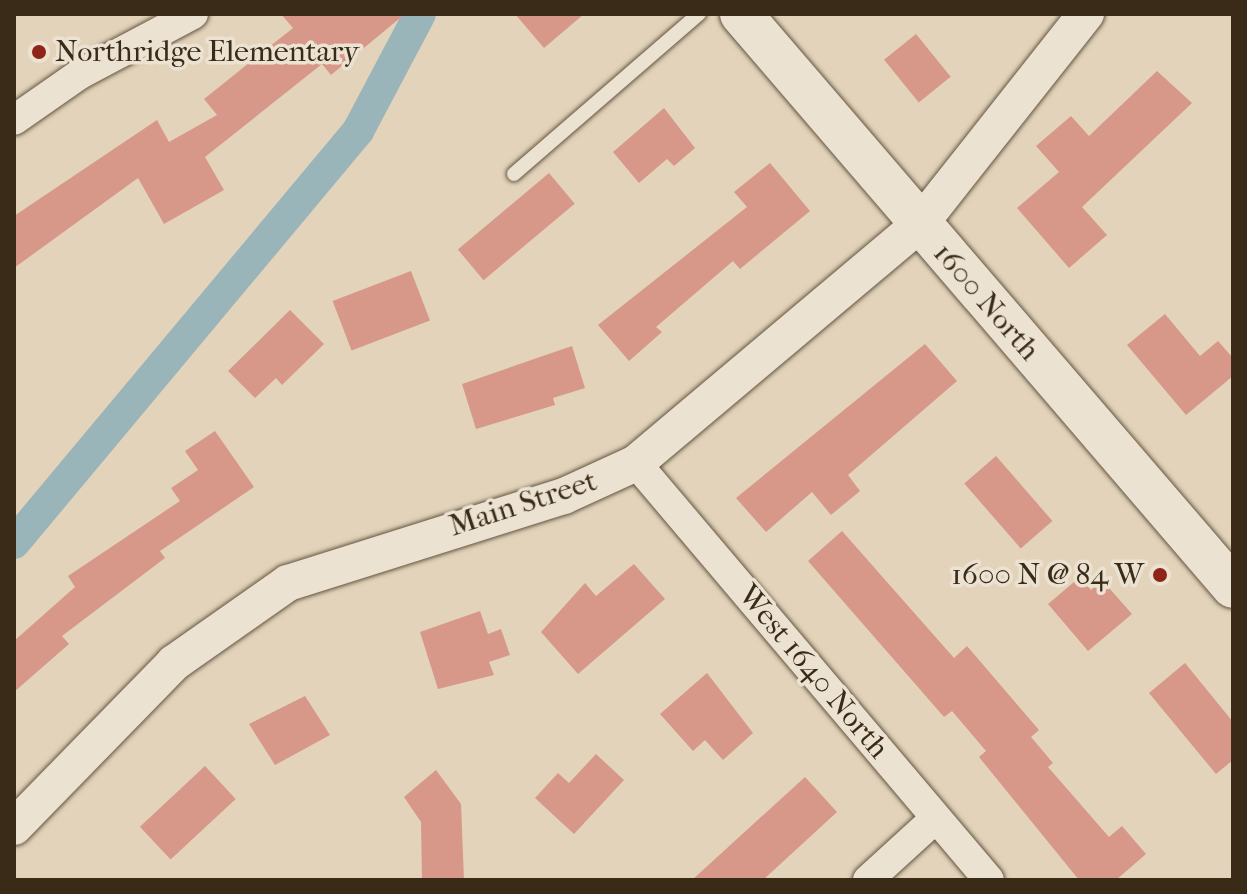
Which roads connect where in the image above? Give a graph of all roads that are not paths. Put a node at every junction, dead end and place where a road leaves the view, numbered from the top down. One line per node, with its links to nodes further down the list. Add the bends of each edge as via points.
1 (193, 14): 5 (street, via 80,74)
2 (699, 14): 6 (lane)
3 (741, 14): 7 (main road, 1600 North)
4 (1074, 19): 7 (street, Main Street)
5 (14, 120)
6 (514, 174)
7 (920, 224): 8 (street, Main Street); 9 (main road, 1600 North)
8 (636, 463): 10 (street, West 1640 North); 11 (street, Main Street, via 564,496 288,583 174,663)
9 (1233, 587)
10 (936, 818): 12 (street); 13 (street, West 1640 North)
11 (14, 827)
12 (868, 880)
13 (989, 880)

